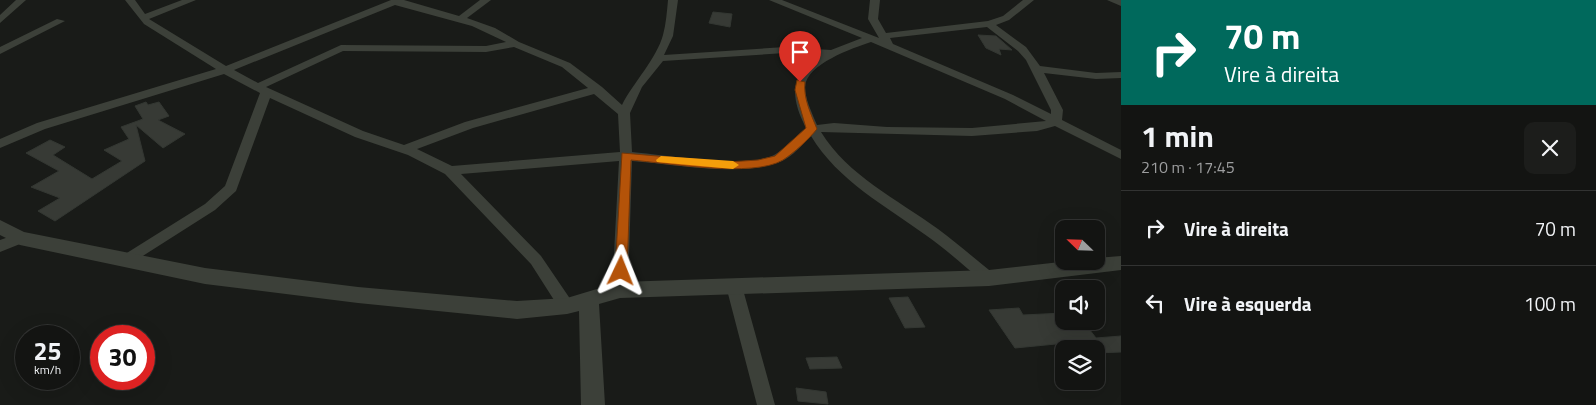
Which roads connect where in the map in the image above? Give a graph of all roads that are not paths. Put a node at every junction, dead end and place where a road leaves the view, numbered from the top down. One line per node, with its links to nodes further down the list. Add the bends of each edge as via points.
1 (130, 0): 13 (street)
2 (191, 0): 13 (street)
3 (486, 0): 15 (street)
4 (673, 0): 22 (street, via 668,36)
5 (774, 0): 18 (street)
6 (874, 0): 18 (street, via 873,19)
7 (1029, 0): 17 (street, via 1006,18)
8 (1112, 0): 11 (street)
9 (397, 1): 15 (street); 24 (street)
10 (17, 3): 12 (street); 14 (street)
11 (1121, 3)
12 (0, 6)
13 (142, 18): 24 (street)
14 (0, 20)
15 (459, 20): 19 (street, via 509,39)
16 (60, 21): 20 (street)
17 (989, 24): 18 (street); 23 (street, via 1022,49)
18 (881, 40): 21 (street); 29 (street, via 1008,96)
19 (514, 44): 26 (street, via 486,49 341,48); 27 (street, via 566,65)
20 (0, 51)
21 (830, 53): 22 (street, via 785,50 675,56 660,59); 30 (street, via 800,82 799,90)
22 (654, 64): 28 (street, via 637,86)
23 (1037, 69): 25 (street, via 1096,76); 29 (street, via 1057,110)
24 (225, 70): 26 (street); 31 (street, via 41,126)
25 (1121, 75)
26 (262, 89): 32 (street, via 359,134); 39 (street, via 231,188 210,207)
27 (598, 89): 28 (street); 32 (street, via 469,125)
28 (624, 113): 34 (street)
29 (1056, 122): 30 (street, via 1037,127 972,132); 33 (street)
30 (812, 129): 34 (street, via 778,158 758,164 728,165); 41 (street, via 825,148 861,181)
31 (0, 144)
32 (403, 150): 35 (street)
33 (1121, 154)
34 (626, 156): 35 (street); 43 (street)
35 (450, 171): 45 (street, via 536,260)
36 (0, 227): 37 (street)
37 (20, 238): 38 (street); 39 (street)
38 (0, 246)
39 (127, 260): 45 (street, via 205,276 358,295 517,310)
40 (1121, 263): 41 (street)
41 (989, 278): 42 (street)
42 (734, 286): 43 (street); 47 (street)
43 (620, 290): 44 (street)
44 (589, 300): 45 (street); 46 (street)
45 (567, 306)
46 (594, 405)
47 (766, 405)

